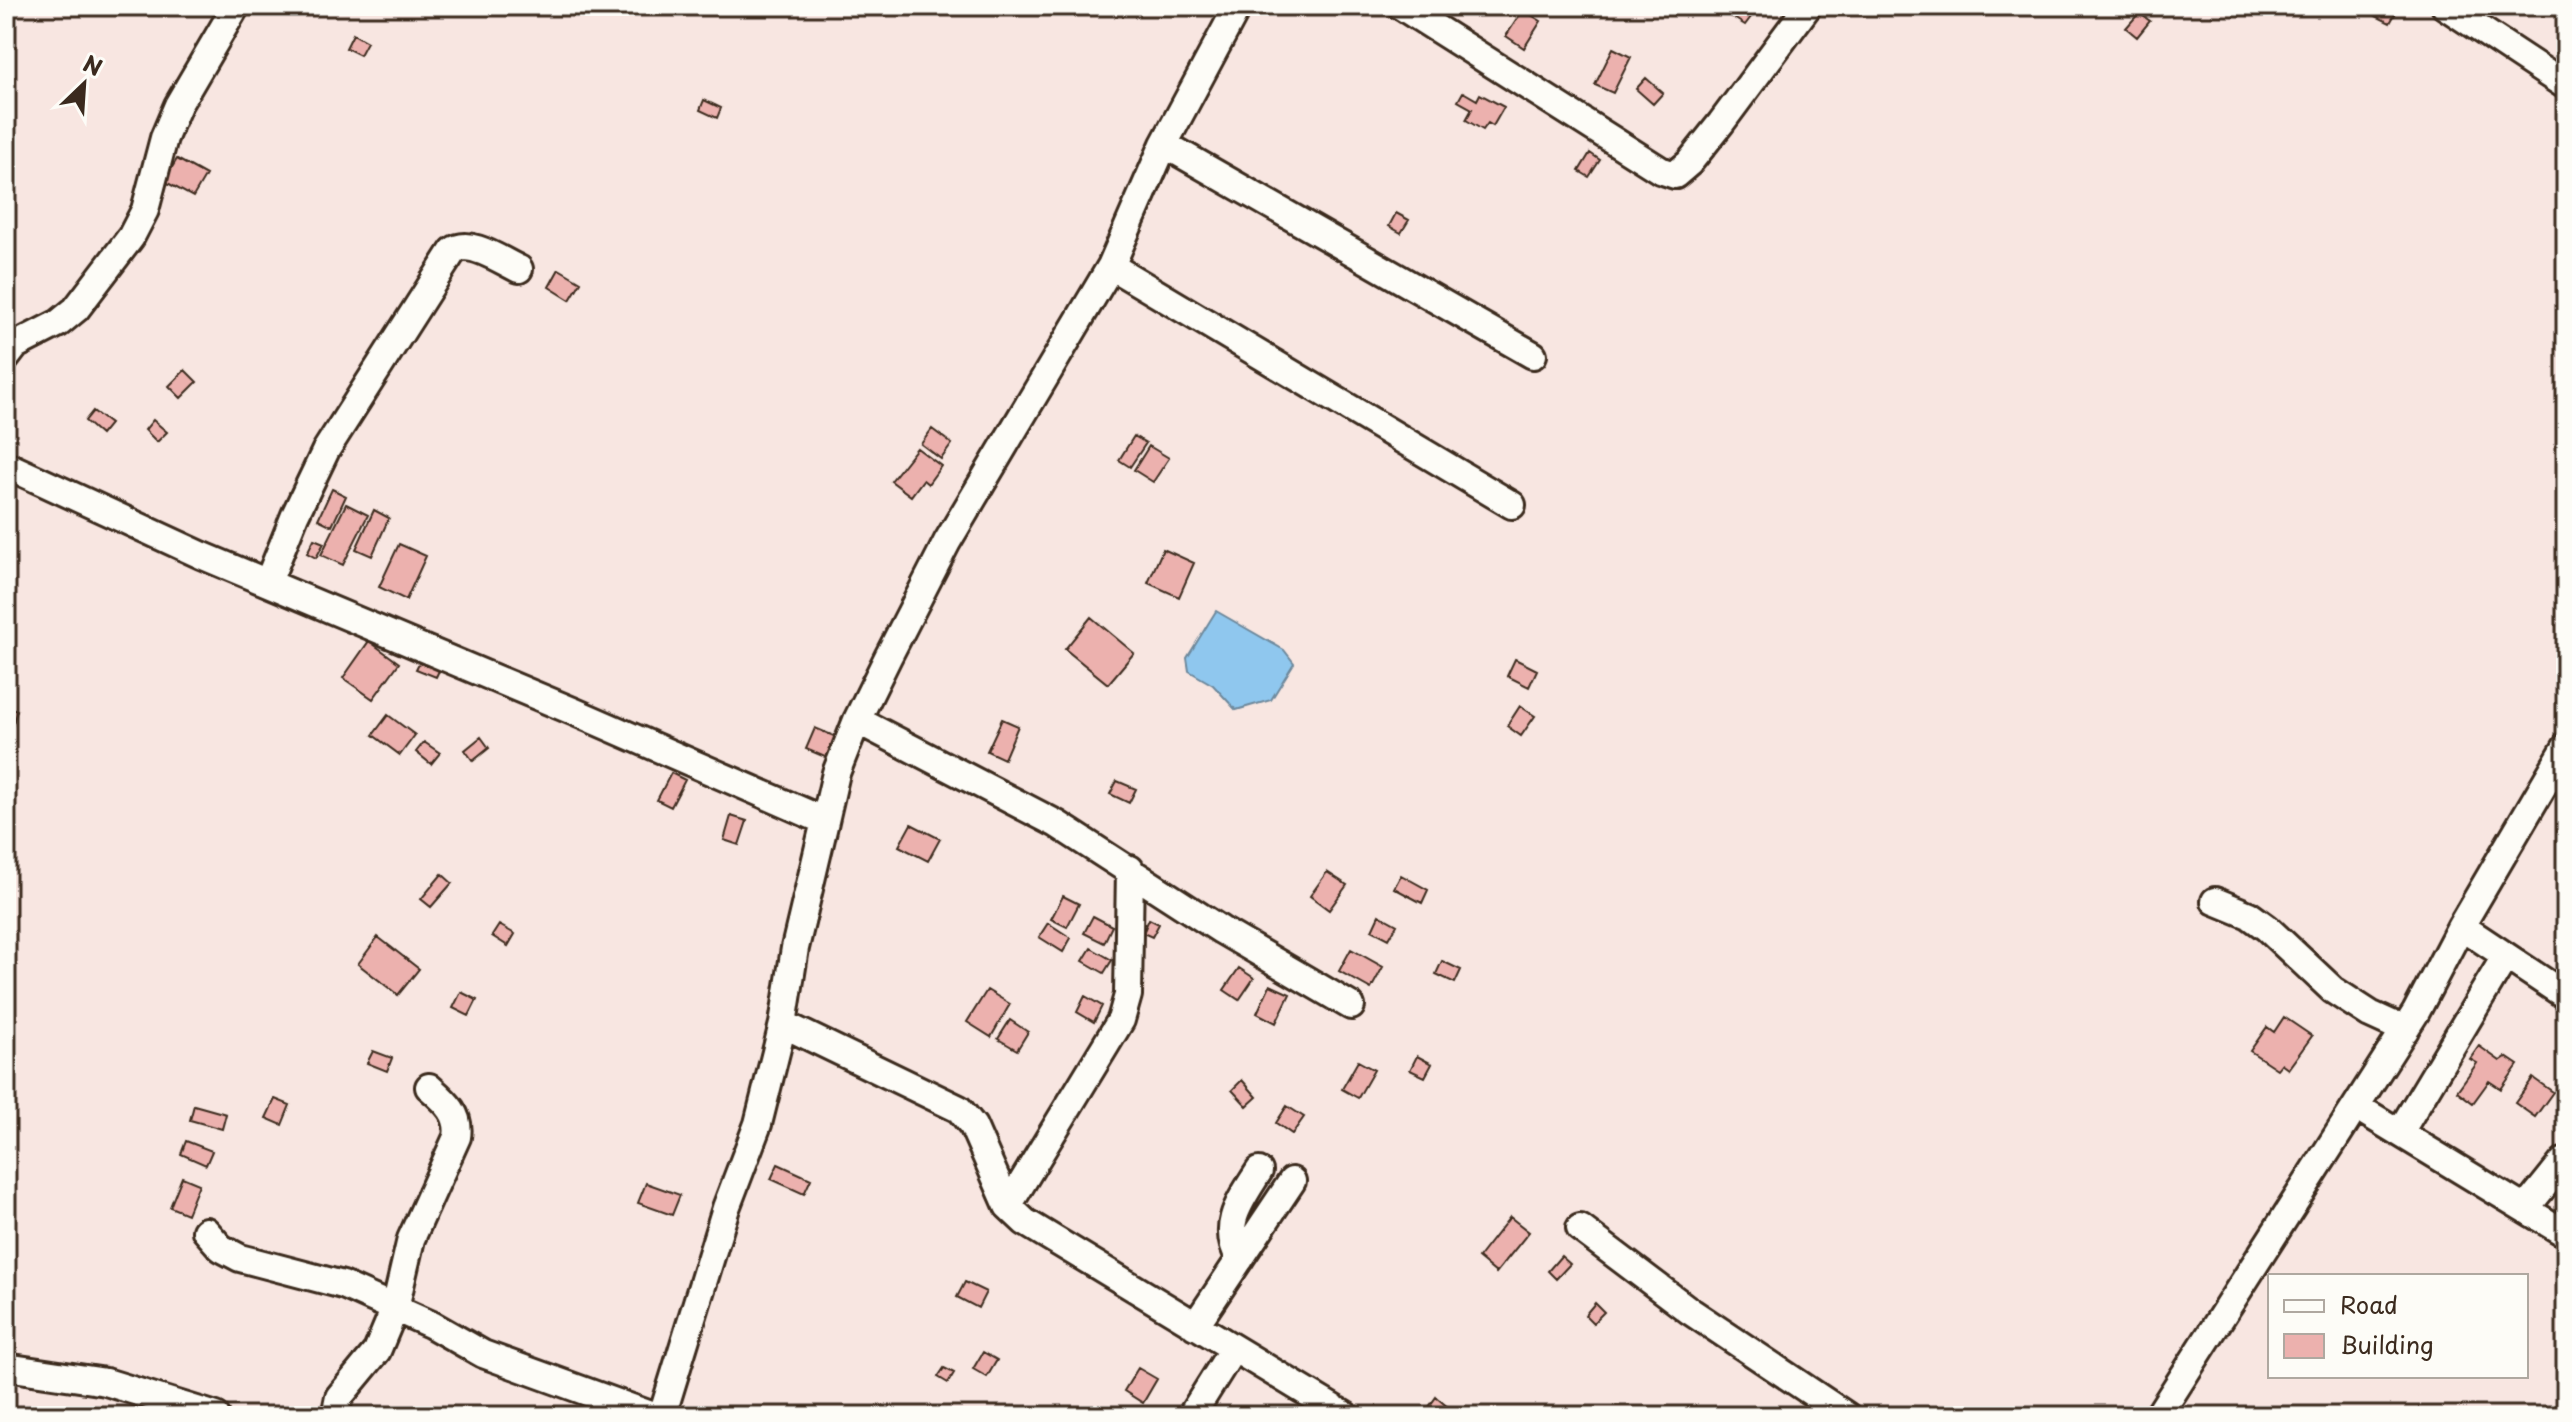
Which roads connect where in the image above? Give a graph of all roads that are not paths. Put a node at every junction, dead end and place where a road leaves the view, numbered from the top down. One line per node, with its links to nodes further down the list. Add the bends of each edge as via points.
1 (236, 6): 11 (street, via 178,105 145,210 131,237 76,309 16,345)
2 (1238, 6): 7 (street)
3 (1401, 6): 4 (street, via 1675,175)
4 (1808, 6)
5 (2445, 6): 6 (street)
6 (2566, 86)
7 (1164, 144): 8 (street); 10 (street)
8 (1111, 266): 13 (street); 15 (street, via 947,542)
9 (519, 269): 14 (street, via 469,246 453,251 326,450)
10 (1533, 355)
11 (6, 358)
12 (6, 465): 14 (street)
13 (1512, 505)
14 (268, 582): 17 (street)
15 (857, 720): 17 (street, via 836,773); 18 (street, via 1057,824)
16 (2566, 747): 20 (street)
17 (825, 821): 24 (street)
18 (1130, 869): 23 (street); 32 (street, via 1128,995 1121,1020)
19 (2215, 901): 25 (street, via 2249,915 2333,990)
20 (2461, 926): 21 (street); 25 (street)
21 (2505, 957): 22 (street); 28 (street)
22 (2566, 996)
23 (1351, 1006)
24 (783, 1024): 32 (street, via 959,1109 973,1126); 44 (street, via 758,1124)
25 (2405, 1030): 27 (street)
26 (429, 1087): 38 (street, via 451,1107 459,1128 411,1239)
27 (2357, 1107): 28 (street); 48 (street)
28 (2400, 1132): 33 (street)
29 (2563, 1162): 33 (street)
30 (1259, 1171): 37 (street, via 1230,1228)
31 (1292, 1181): 37 (street)
32 (1008, 1206): 39 (street, via 1025,1222)
33 (2526, 1208): 36 (street)
34 (1580, 1228): 47 (street, via 1690,1311)
35 (206, 1231): 38 (street, via 240,1258 343,1285)
36 (2566, 1234)
37 (1240, 1259): 39 (street)
38 (395, 1308): 43 (street, via 377,1351 339,1397); 44 (street, via 508,1364)
39 (1195, 1326): 40 (street)
40 (1233, 1349): 45 (street); 46 (street)
41 (6, 1367): 42 (street, via 106,1382)
42 (216, 1416)
43 (335, 1416)
44 (661, 1416)
45 (1191, 1416)
46 (1346, 1416)
47 (1847, 1416)
48 (2158, 1416)

